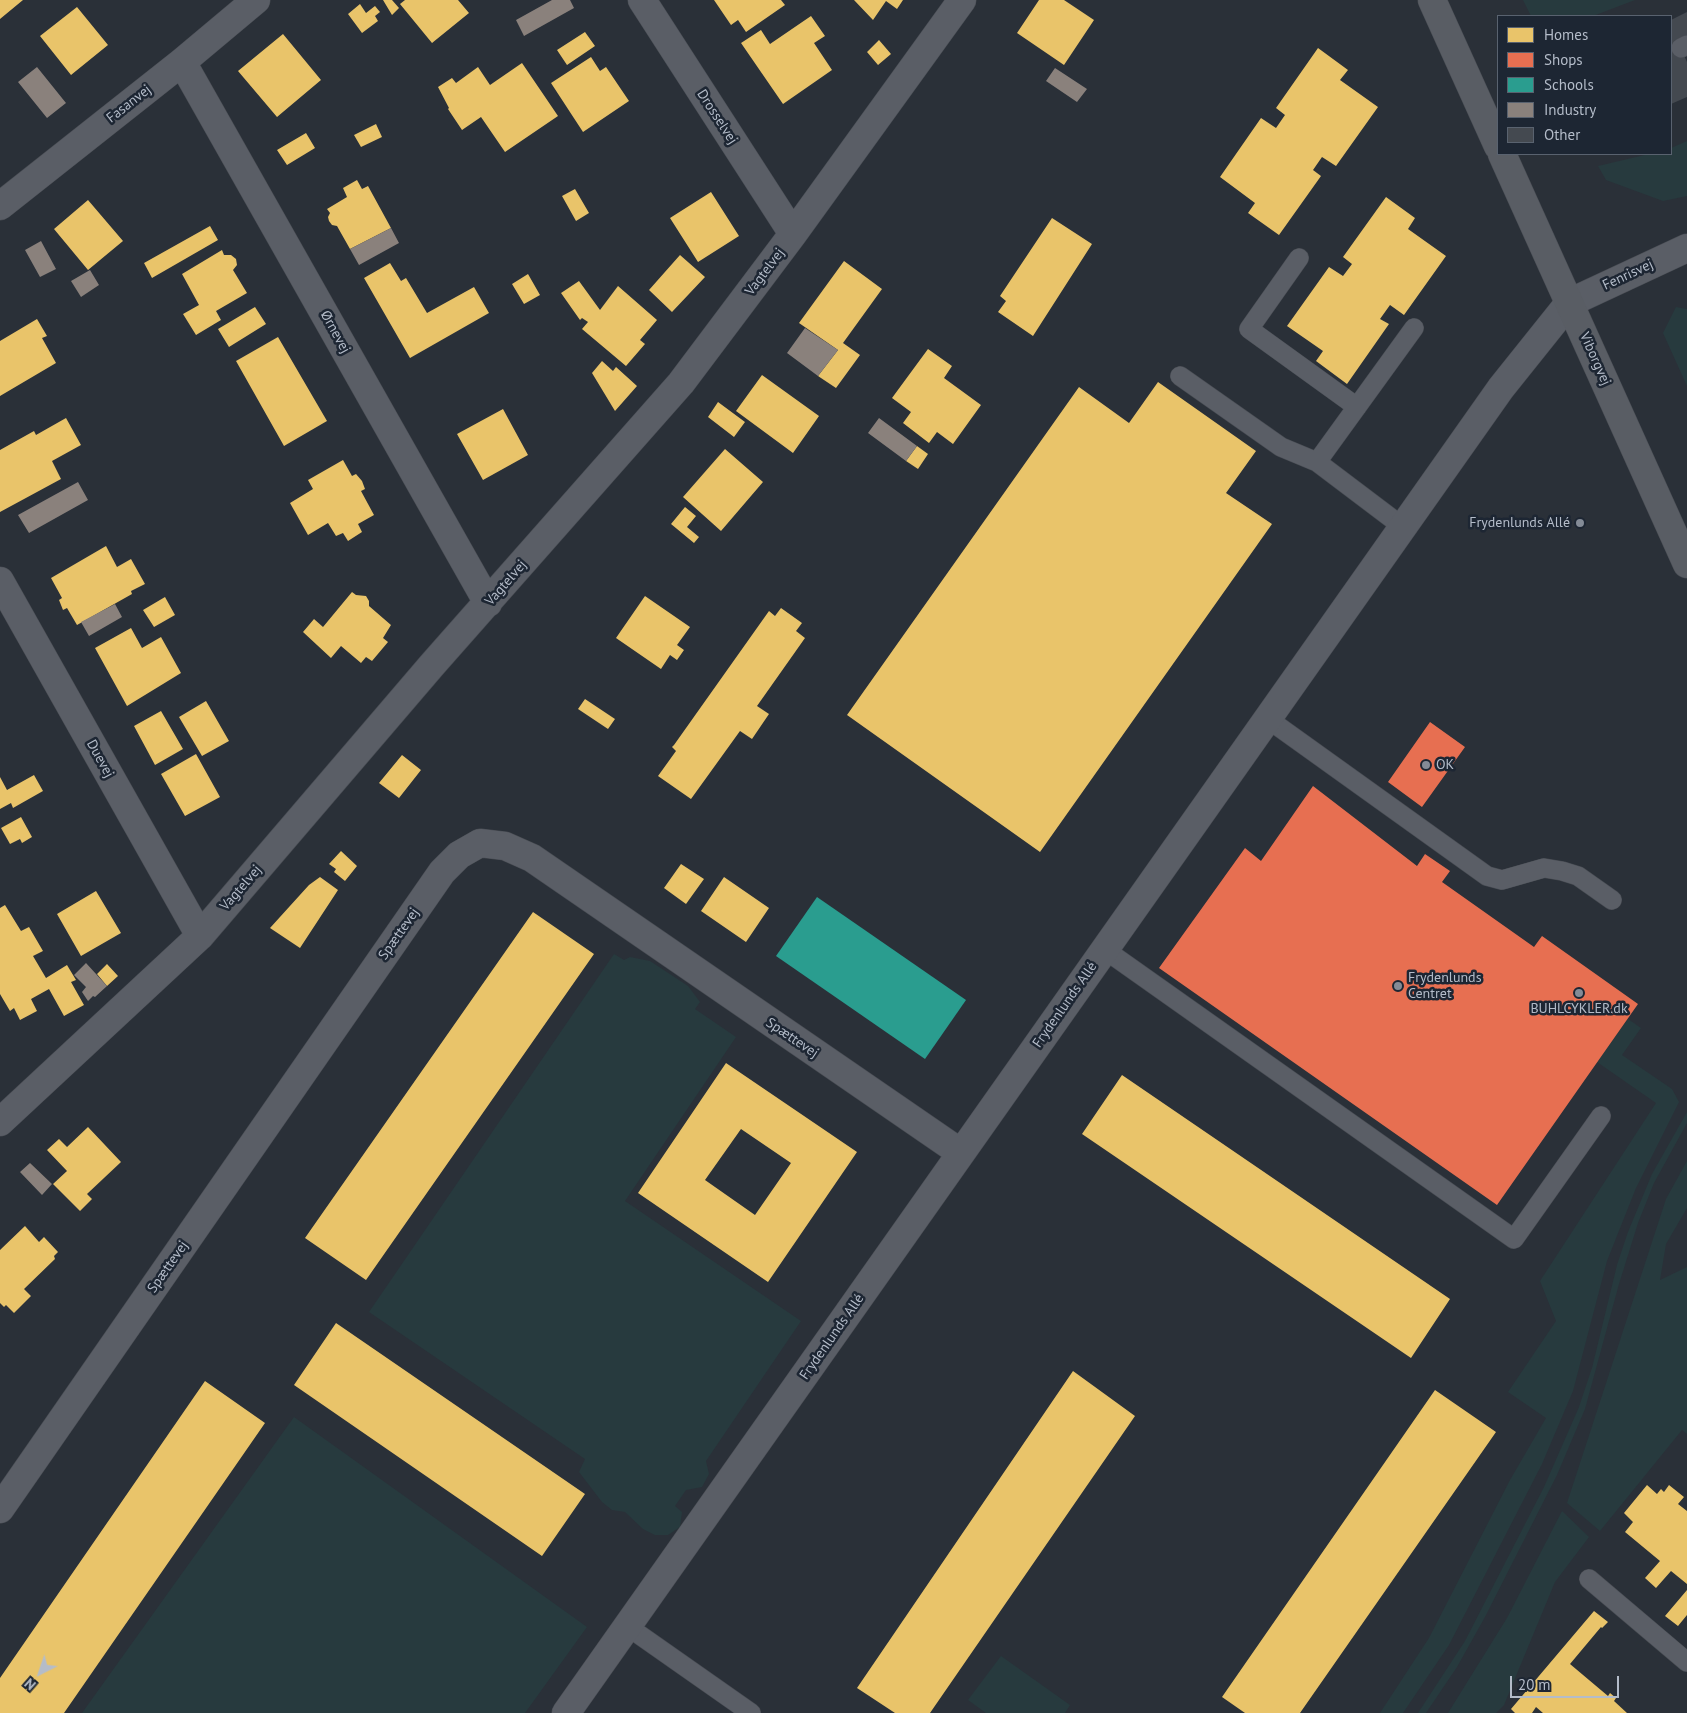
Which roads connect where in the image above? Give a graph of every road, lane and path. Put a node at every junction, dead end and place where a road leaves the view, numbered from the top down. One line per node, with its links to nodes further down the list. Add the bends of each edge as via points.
1 (256, 0): 5 (street, Fasanvej)
2 (642, 0): 9 (street, Drosselvej)
3 (962, 0): 9 (street, Vagtelvej)
4 (1432, 0): 6 (street)
5 (182, 62): 8 (street, Fasanvej); 20 (street, Ørnevej)
6 (1497, 144)
7 (1502, 155): 12 (street, Viborgvej)
8 (0, 206)
9 (793, 234): 20 (street, Vagtelvej, via 681,383)
10 (1687, 248): 12 (street, Fenrisvej)
11 (1299, 258): 15 (lane, via 1249,329)
12 (1569, 303): 17 (street, Frydenlunds Allé, via 1501,388); 18 (street, Viborgvej)
13 (1414, 328): 15 (lane)
14 (1180, 376): 16 (lane, via 1281,447)
15 (1357, 407): 16 (lane)
16 (1317, 462): 17 (lane)
17 (1403, 527): 21 (street, Frydenlunds Allé)
18 (1687, 564)
19 (0, 582): 23 (street, Duevej)
20 (488, 603): 23 (street, Vagtelvej)
21 (1268, 720): 22 (lane, via 1487,876 1502,880 1544,868 1562,871 1578,876); 24 (street, Frydenlunds Allé)
22 (1612, 900)
23 (200, 936): 26 (street, Vagtelvej)
24 (1104, 949): 25 (lane, via 1514,1239); 27 (street, Frydenlunds Allé)
25 (1601, 1116)
26 (0, 1122)
27 (961, 1153): 28 (street, Spættevej, via 532,858 505,846 480,843 459,855 442,872); 30 (street, Frydenlunds Allé)
28 (0, 1508)
29 (1589, 1579): 31 (lane)
30 (627, 1626): 32 (street, Frydenlunds Allé); 33 (lane)
31 (1687, 1662)
32 (566, 1713)
33 (751, 1713)

